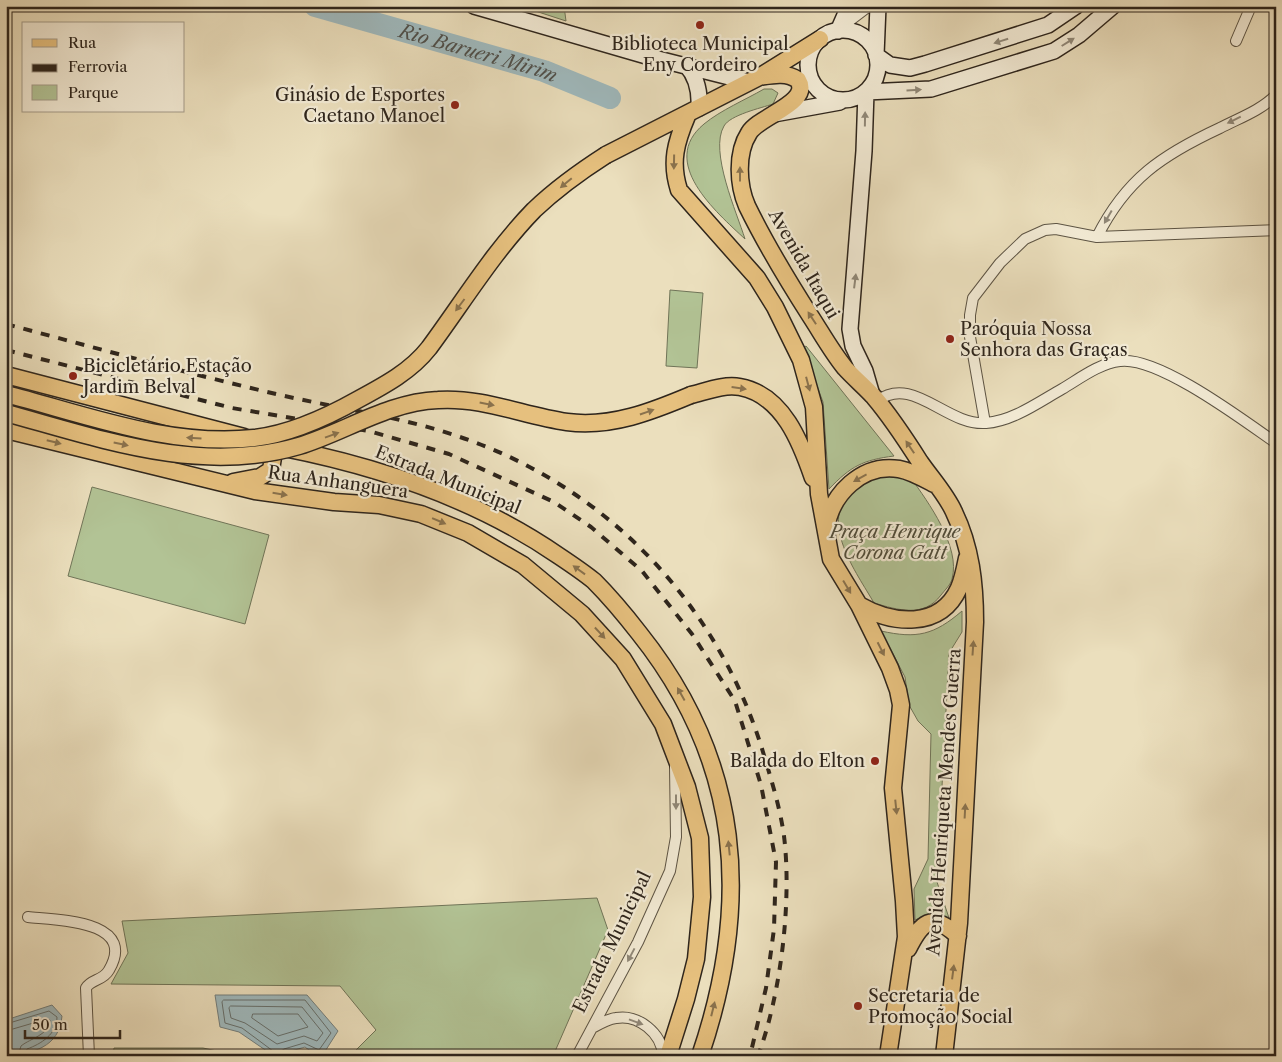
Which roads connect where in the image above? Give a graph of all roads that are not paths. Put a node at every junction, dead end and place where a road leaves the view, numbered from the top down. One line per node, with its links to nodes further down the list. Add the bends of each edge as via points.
1 (474, 6): 12 (main road)
2 (849, 6): 8 (main road)
3 (869, 6): 8 (street)
4 (878, 6): 11 (main road)
5 (1076, 6): 11 (main road, one-way to 11, via 1048,25 910,68 890,65)
6 (1113, 6): 14 (main road, one-way to 6, via 931,89 1054,51)
7 (1251, 6): 10 (street)
8 (838, 30): 9 (main road); 11 (main road, via 848,30 861,36 872,46)
9 (820, 39): 13 (main road); 16 (main road, via 809,55 807,66 813,85 828,98)
10 (1236, 41)
11 (876, 56): 14 (main road, via 876,75)
12 (686, 65): 13 (main road); 17 (main road, via 698,88)
13 (754, 79): 17 (main road); 18 (main road, via 782,74 792,76 800,83 795,100)
14 (866, 92): 16 (main road); 23 (main road, one-way to 14, via 853,346 850,329)
15 (1276, 95): 20 (street, one-way to 20, via 1256,110 1190,142 1142,174 1122,195)
16 (847, 100): 18 (main road, Avenida Itaqui)
17 (693, 112): 22 (main road, one-way to 22, bridge, via 606,155 576,174 534,210 418,359 398,377 328,416 255,438 222,441 141,430); 31 (main road, one-way to 31, via 674,153 674,175 679,190 756,278 801,360 814,407)
18 (773, 114): 23 (main road, Avenida Itaqui, one-way to 18, via 832,350 770,251 746,203 740,182 742,146 749,132)
19 (1276, 230): 20 (street)
20 (1097, 238): 25 (street, via 1056,229 1034,234 1016,247 973,298 970,337)
21 (6, 375): 27 (main road, Estrada Municipal)
22 (6, 394)
23 (874, 398): 25 (street, via 905,392 957,417); 30 (main road, Avenida Itaqui, one-way to 23)
24 (6, 413): 31 (main road, one-way to 31, bridge, via 170,454 221,457 264,454 299,446 401,405 422,401 468,400 569,422 602,422 643,414 692,395 739,386 755,391 788,421)
25 (985, 423): 28 (street, via 1031,406 1109,364 1128,360 1145,363 1173,376)
26 (6, 430): 29 (main road, Rua Anhanguera, one-way to 29)
27 (263, 442): 29 (main road, via 273,457 271,470 260,477); 44 (main road, Estrada Municipal, one-way to 27, via 728,942 732,894 726,822 706,746 674,681 656,655 593,580 507,523 386,474)
28 (1276, 443)
29 (221, 482): 35 (main road, Rua Anhanguera, one-way to 35, via 255,491 379,505 412,512 468,534 523,564 582,614 623,659 663,724)
30 (938, 487): 32 (main road, one-way to 32, via 900,469 871,472 843,491 831,511); 33 (main road, via 954,511)
31 (819, 494): 32 (main road)
32 (825, 535): 34 (main road, one-way to 34, via 831,559)
33 (968, 551): 34 (main road, via 956,594 932,615 915,621 903,620 873,613); 37 (main road, Avenida Henriqueta Mendes Guerra, one-way to 33, via 975,622 975,590)
34 (859, 605): 38 (main road, one-way to 38, via 890,668 901,705 893,788 905,910)
35 (674, 754): 39 (street, Estrada Municipal, one-way to 39, via 676,838 670,871); 43 (main road, Rua Anhanguera, via 698,829 703,868 696,959)
36 (28, 917): 40 (street, via 93,926 112,941 116,949 104,978 86,988)
37 (958, 936): 38 (main road, via 944,927 924,924); 46 (main road, Avenida Henriqueta Mendes Guerra, one-way to 37)
38 (904, 956): 45 (main road)
39 (593, 1028): 41 (street, Estrada Municipal); 42 (street, one-way to 42, via 616,1018 634,1020 654,1032 660,1040)
40 (89, 1056)
41 (577, 1056)
42 (663, 1056)
43 (668, 1056)
44 (700, 1056)
45 (888, 1056)
46 (944, 1056)

